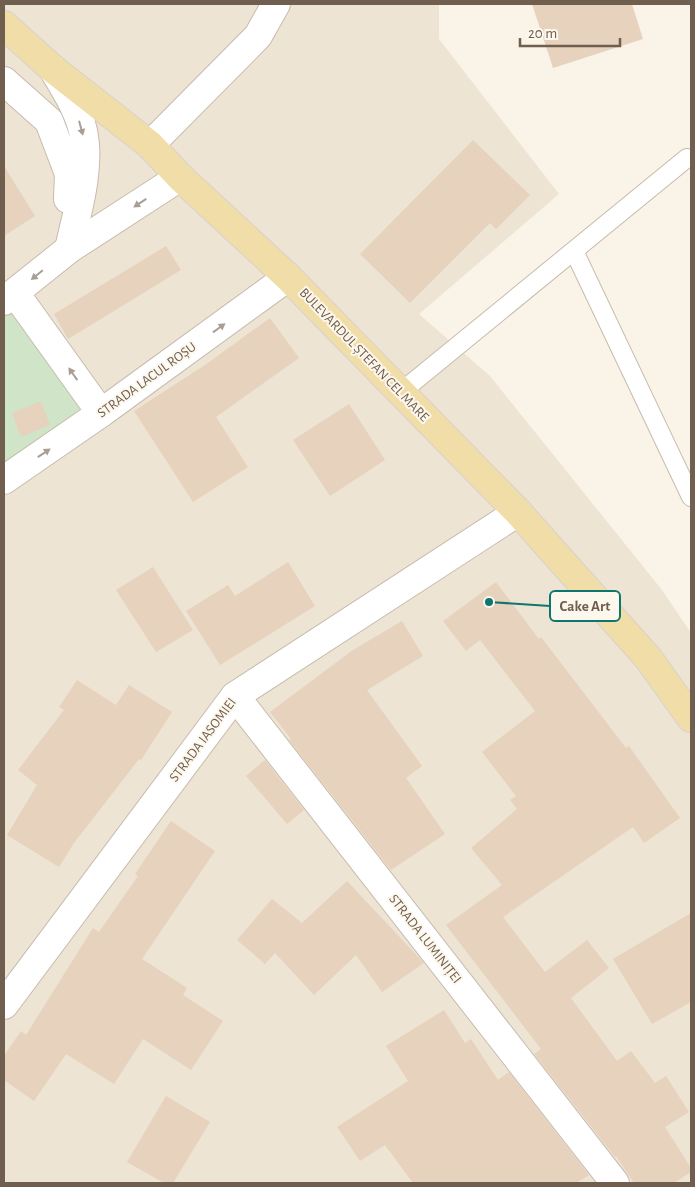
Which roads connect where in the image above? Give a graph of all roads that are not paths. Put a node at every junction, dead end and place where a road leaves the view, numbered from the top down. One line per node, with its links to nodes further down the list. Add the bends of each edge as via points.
1 (276, 4): 5 (street, via 258,36)
2 (4, 25): 3 (main road, BULEVARDUL ȘTEFAN CEL MARE)
3 (53, 68): 5 (main road, BULEVARDUL ȘTEFAN CEL MARE); 9 (street, one-way to 9, via 74,106 83,131 81,190)
4 (4, 81): 8 (street, via 49,121 69,174)
5 (150, 145): 7 (main road, BULEVARDUL ȘTEFAN CEL MARE)
6 (687, 158): 10 (lane)
7 (180, 177): 9 (street, one-way to 9); 11 (main road, BULEVARDUL ȘTEFAN CEL MARE)
8 (68, 213)
9 (69, 249): 12 (street, one-way to 12)
10 (574, 251): 13 (lane); 16 (lane)
11 (288, 277): 13 (main road, BULEVARDUL ȘTEFAN CEL MARE); 14 (street, STRADA LACUL ROȘU, one-way to 11)
12 (10, 297): 14 (street, one-way to 12)
13 (400, 392): 17 (main road, BULEVARDUL ȘTEFAN CEL MARE)
14 (101, 414): 15 (street, STRADA LACUL ROȘU, one-way to 14)
15 (4, 480)
16 (691, 497)
17 (518, 512): 18 (street, STRADA IASOMIEI); 19 (main road, BULEVARDUL ȘTEFAN CEL MARE, via 648,658)
18 (235, 696): 20 (street, STRADA IASOMIEI); 21 (street, STRADA LUMINIȚEI)
19 (691, 718)
20 (4, 1005)
21 (615, 1183)

